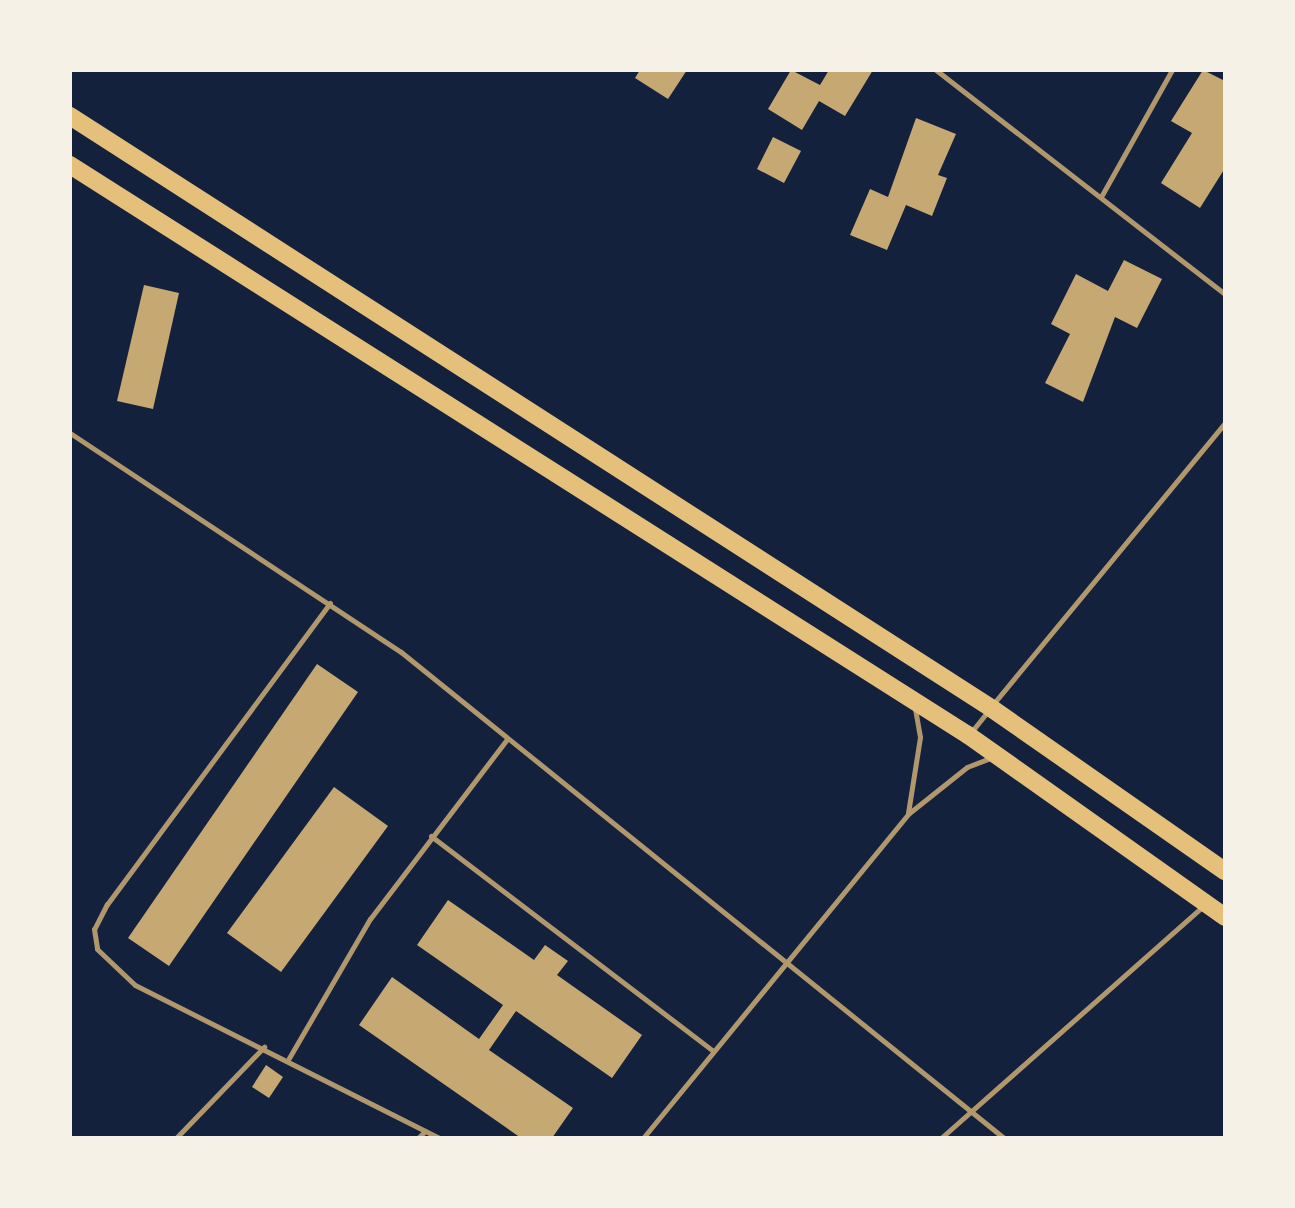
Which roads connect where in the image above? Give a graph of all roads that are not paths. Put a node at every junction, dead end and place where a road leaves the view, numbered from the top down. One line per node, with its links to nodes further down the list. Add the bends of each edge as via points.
1 (936, 70): 5 (lane)
2 (1172, 70): 5 (lane)
3 (70, 116): 11 (highway)
4 (70, 165): 10 (highway)
5 (1102, 195): 6 (lane)
6 (1225, 294)
7 (1225, 423): 11 (lane)
8 (70, 433): 9 (lane)
9 (330, 603): 13 (lane); 21 (lane, via 94,929 97,949 111,969)
10 (907, 697): 12 (highway); 15 (lane, via 920,737)
11 (991, 708): 12 (lane); 17 (highway)
12 (968, 735): 14 (highway)
13 (507, 739): 16 (lane); 20 (lane)
14 (999, 756): 15 (lane, via 967,767); 18 (highway)
15 (908, 814): 20 (lane)
16 (431, 836): 22 (lane); 23 (lane, via 336,972)
17 (1225, 871)
18 (1206, 903): 19 (highway); 24 (lane)
19 (1225, 917)
20 (783, 963): 22 (lane); 24 (lane)
21 (264, 1047): 23 (lane); 26 (lane)
22 (713, 1051): 29 (lane)
23 (289, 1058): 25 (lane)
24 (969, 1113): 30 (lane); 31 (lane)
25 (425, 1131): 27 (lane); 28 (lane)
26 (176, 1138)
27 (418, 1138)
28 (439, 1138)
29 (643, 1138)
30 (941, 1138)
31 (1004, 1138)

